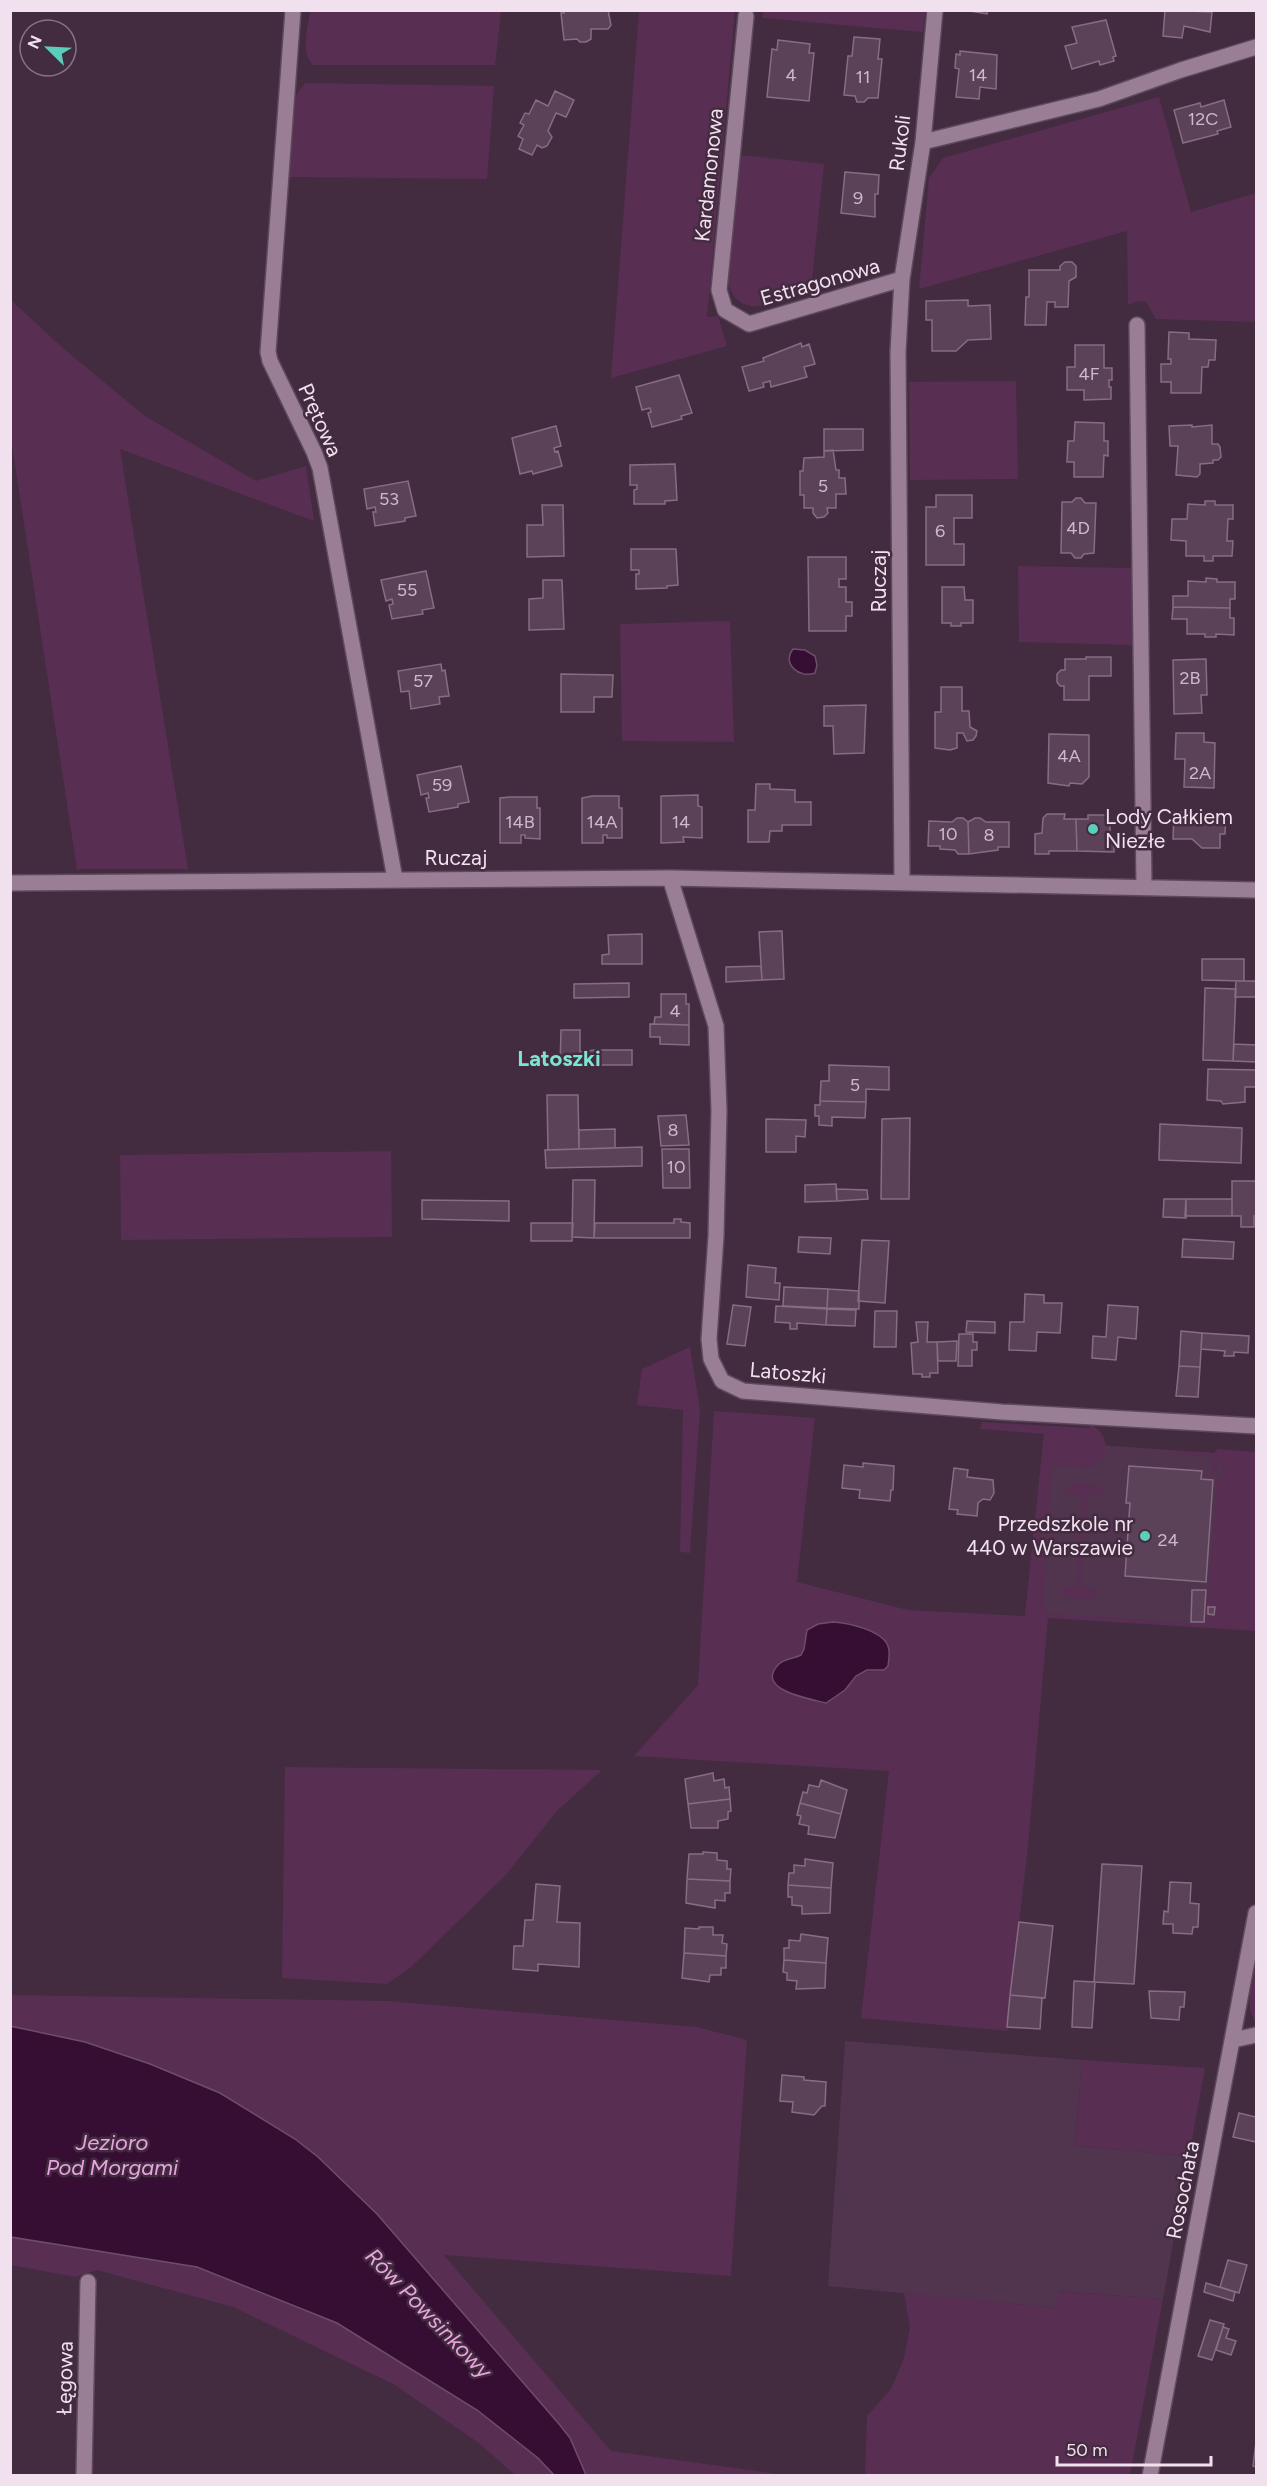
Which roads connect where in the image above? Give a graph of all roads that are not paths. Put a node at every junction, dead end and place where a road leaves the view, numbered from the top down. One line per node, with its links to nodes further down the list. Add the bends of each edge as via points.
1 (293, 10): 10 (street, Prętowa, via 268,352 320,468)
2 (935, 10): 5 (street, Rukoli)
3 (746, 16): 7 (street, Kardamonowa, via 719,290 725,310)
4 (1257, 47): 5 (street, via 1099,99)
5 (923, 142): 6 (street, Rukoli)
6 (902, 279): 7 (street, Estragonowa); 11 (street, Ruczaj, via 898,352)
7 (749, 324)
8 (1137, 325): 13 (street)
9 (670, 878): 10 (street, Ruczaj); 11 (street, Ruczaj); 15 (street, Latoszki, via 716,1026 719,1111 709,1339 713,1368 722,1381 742,1391 1002,1412)
10 (395, 879): 12 (street, Ruczaj)
11 (902, 882): 13 (street, Ruczaj)
12 (10, 883)
13 (1144, 886): 14 (street, Ruczaj)
14 (1257, 890)
15 (1257, 1426)
16 (1257, 1913): 18 (street, Rosochata)
17 (1257, 2035): 18 (street)
18 (1233, 2040): 21 (street, Rosochata)
19 (88, 2282): 20 (street, Łęgowa)
20 (84, 2475)
21 (1150, 2475)

